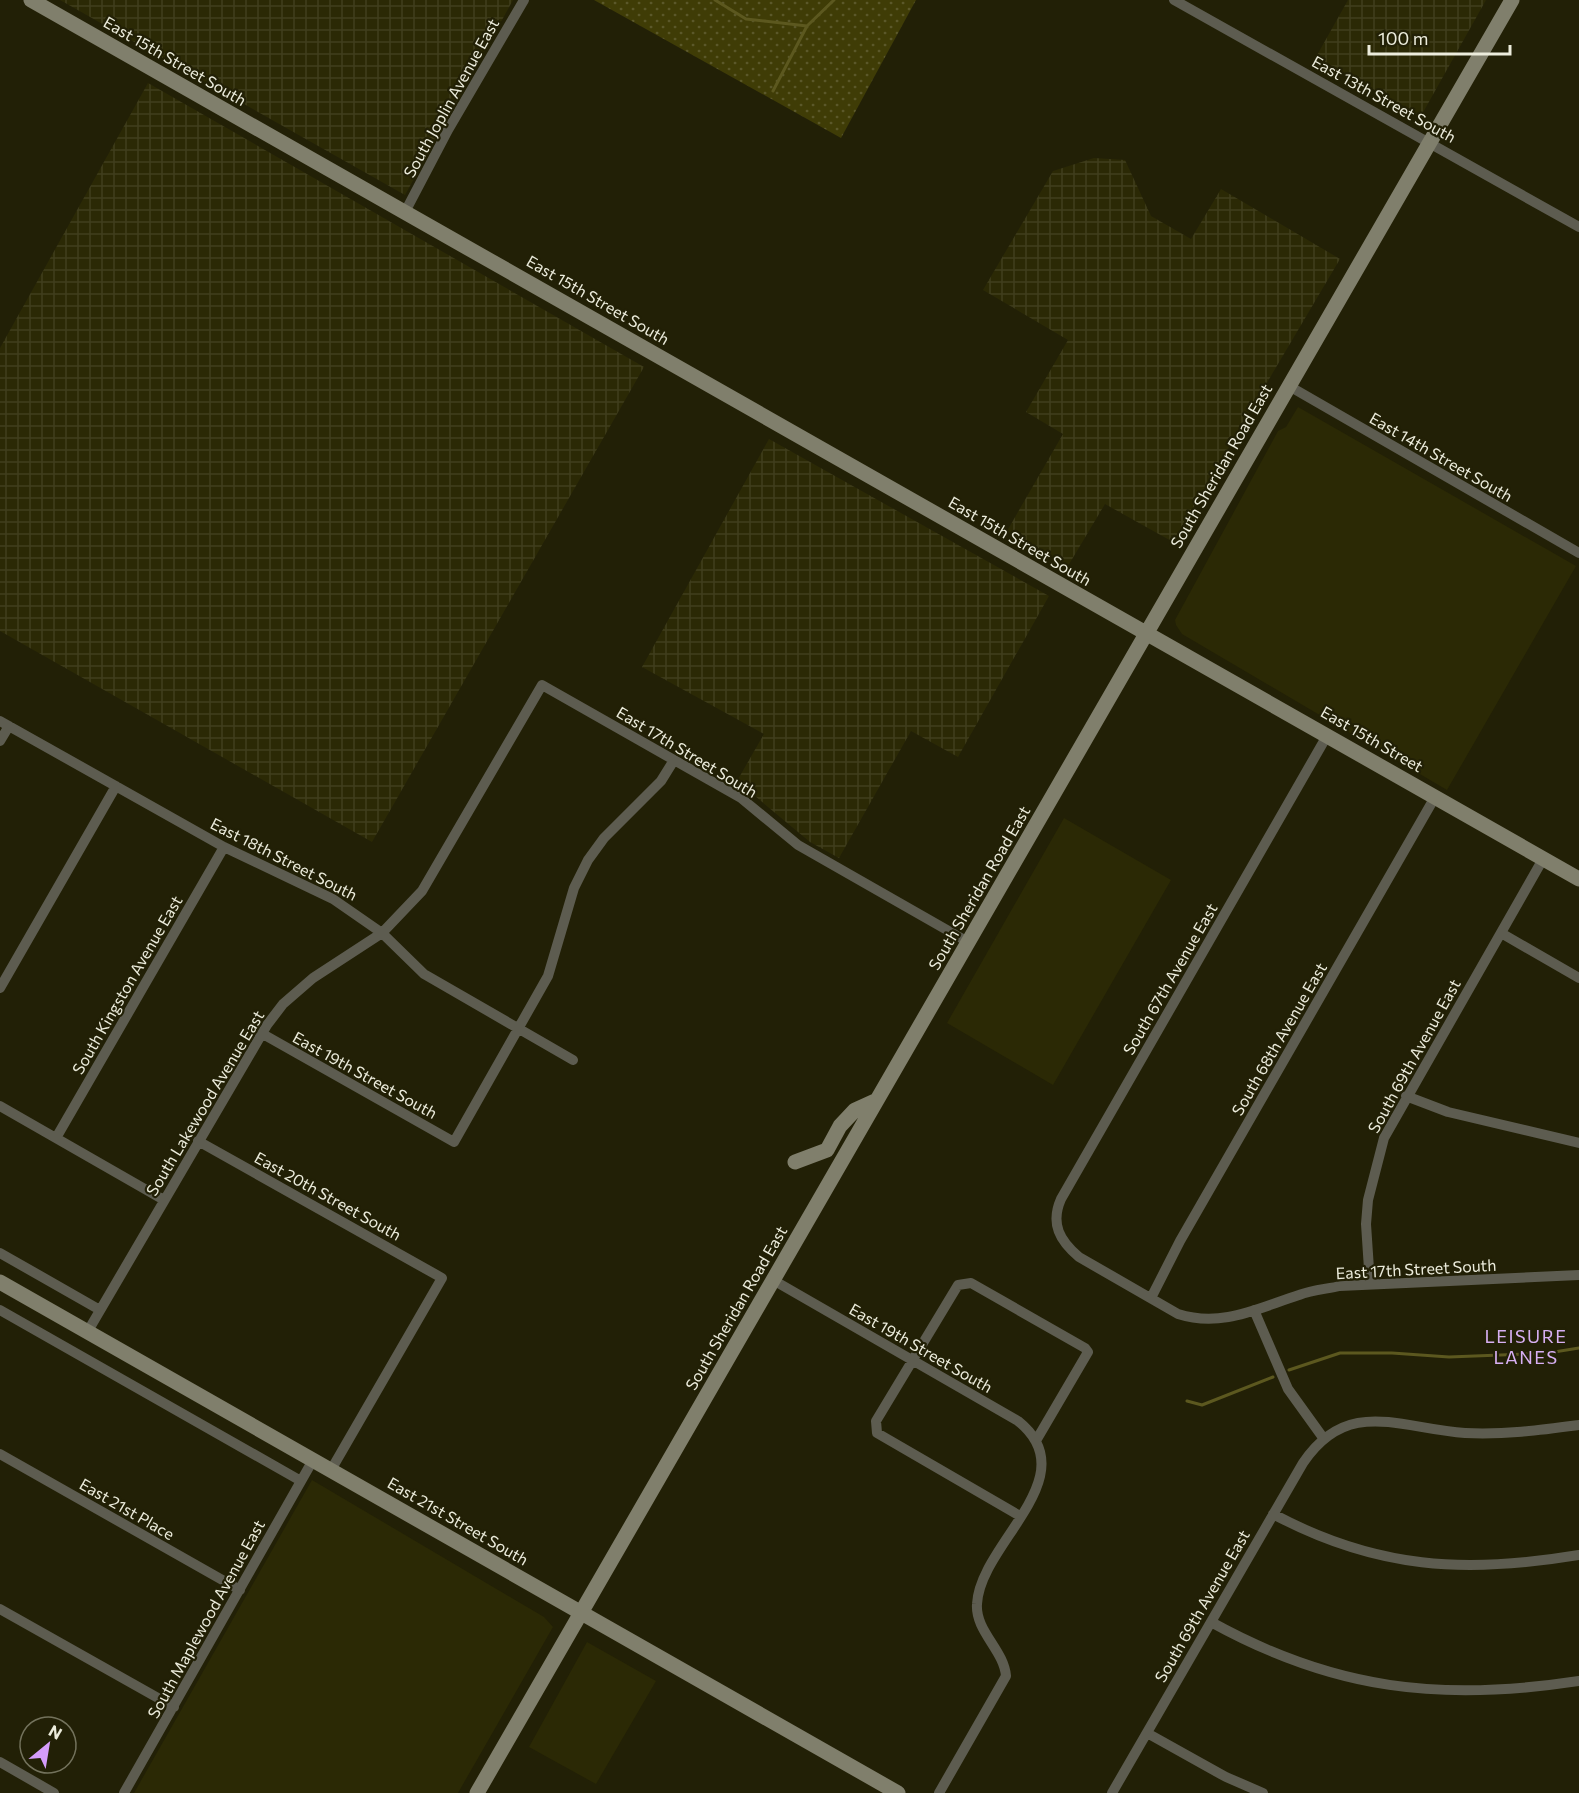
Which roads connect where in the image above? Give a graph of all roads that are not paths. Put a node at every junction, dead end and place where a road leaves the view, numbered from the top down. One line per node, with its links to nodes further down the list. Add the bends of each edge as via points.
1 (31, 0): 6 (main road, East 15th Street South)
2 (524, 0): 6 (street, South Joplin Avenue East)
3 (1174, 0): 5 (street, East 13th Street South)
4 (1512, 0): 5 (main road, South Sheridan Road East)
5 (1430, 141): 7 (street, East 13th Street South); 8 (main road, South Sheridan Road East)
6 (405, 212): 10 (main road, East 15th Street South)
7 (1579, 226)
8 (1289, 386): 9 (street, East 14th Street South); 10 (main road, South Sheridan Road East)
9 (1579, 553)
10 (1146, 633): 13 (main road, East 15th Street); 23 (main road, South Sheridan Road East)
11 (542, 685): 15 (street, East 17th Street South); 21 (street, South Lakewood Avenue East, via 434,872)
12 (4, 724): 14 (street); 16 (street, East 18th Street South)
13 (1328, 734): 17 (main road, East 15th Street); 37 (street, South 67th Avenue East, via 1061,1199 1056,1223)
14 (0, 741)
15 (674, 760): 23 (street, East 17th Street South, via 741,798 798,844); 26 (street, via 661,782 604,838 588,860 574,888 548,976)
16 (116, 786): 18 (street, East 18th Street South); 25 (street)
17 (1435, 796): 19 (main road, East 15th Street); 43 (street, South 68th Avenue East)
18 (224, 847): 21 (street, East 18th Street South, via 333,899); 32 (street, South Kingston Avenue East)
19 (1543, 858): 20 (main road, East 15th Street); 22 (street, South 69th Avenue East)
20 (1579, 879)
21 (382, 933): 26 (street, East 18th Street South, via 424,974); 27 (street, South Lakewood Avenue East, via 313,978 283,1005)
22 (1501, 933): 24 (street); 29 (street, South 69th Avenue East)
23 (968, 942): 30 (main road, South Sheridan Road East)
24 (1579, 978)
25 (0, 988)
26 (519, 1029): 27 (street, East 19th Street South, via 454,1142); 28 (street, East 18th Street South)
27 (261, 1033): 33 (street, South Lakewood Avenue East)
28 (573, 1060)
29 (1406, 1096): 34 (street, via 1448,1112); 42 (street, South 69th Avenue East, via 1384,1138 1371,1180 1366,1224)
30 (877, 1100): 35 (main road, via 855,1110 840,1126 827,1150); 40 (main road, South Sheridan Road East)
31 (0, 1106): 32 (street)
32 (56, 1138): 36 (street)
33 (198, 1141): 36 (street, South Lakewood Avenue East); 54 (street, East 20th Street South, via 442,1278)
34 (1579, 1143)
35 (795, 1162)
36 (164, 1200): 45 (street, South Lakewood Avenue East)
37 (1064, 1243): 43 (street, East 17th Street South, via 1079,1257)
38 (0, 1253): 45 (street)
39 (1579, 1275): 42 (street, East 17th Street South)
40 (773, 1280): 48 (street, East 19th Street South); 61 (main road, South Sheridan Road East)
41 (0, 1282): 47 (main road, East 21st Street South)
42 (1370, 1284): 46 (street, East 17th Street South, via 1303,1293)
43 (1151, 1298): 46 (street, East 17th Street South, via 1196,1320 1233,1318)
44 (0, 1310): 55 (street)
45 (100, 1310): 47 (street, South Lakewood Avenue East)
46 (1254, 1310): 51 (street, via 1288,1389)
47 (88, 1331): 53 (main road, East 21st Street South)
48 (912, 1361): 50 (street, East 19th Street South, via 1018,1421); 50 (street, via 958,1285 964,1282 1085,1348 1087,1357); 57 (street, via 876,1421 877,1433)
49 (1579, 1425): 51 (street, via 1496,1434 1365,1420)
50 (1037, 1439): 57 (street, East 19th Street South, via 1042,1454 1040,1479)
51 (1324, 1439): 56 (street, South 69th Avenue East, via 1311,1451)
52 (0, 1454): 59 (street, East 21st Place)
53 (313, 1460): 54 (main road, East 21st Street South); 55 (street, South Maplewood Avenue East)
54 (331, 1470): 61 (main road, East 21st Street South)
55 (301, 1481): 59 (street, South Maplewood Avenue East)
56 (1273, 1514): 58 (street, via 1327,1541 1397,1559 1463,1566 1507,1565); 62 (street, South 69th Avenue East)
57 (1020, 1516): 72 (street, via 984,1579 977,1607 1006,1676)
58 (1579, 1555)
59 (240, 1590): 64 (street, South Maplewood Avenue East)
60 (0, 1609): 64 (street)
61 (581, 1612): 70 (main road, South Sheridan Road East); 71 (main road, East 21st Street South)
62 (1211, 1622): 63 (street, via 1249,1643 1304,1664 1400,1688 1505,1691); 65 (street, South 69th Avenue East)
63 (1579, 1682)
64 (174, 1707): 69 (street, South Maplewood Avenue East)
65 (1146, 1733): 67 (street); 73 (street, South 69th Avenue East)
66 (0, 1762): 68 (street)
67 (1256, 1792)
68 (54, 1793)
69 (124, 1793)
70 (477, 1793)
71 (897, 1793)
72 (939, 1793)
73 (1112, 1793)

